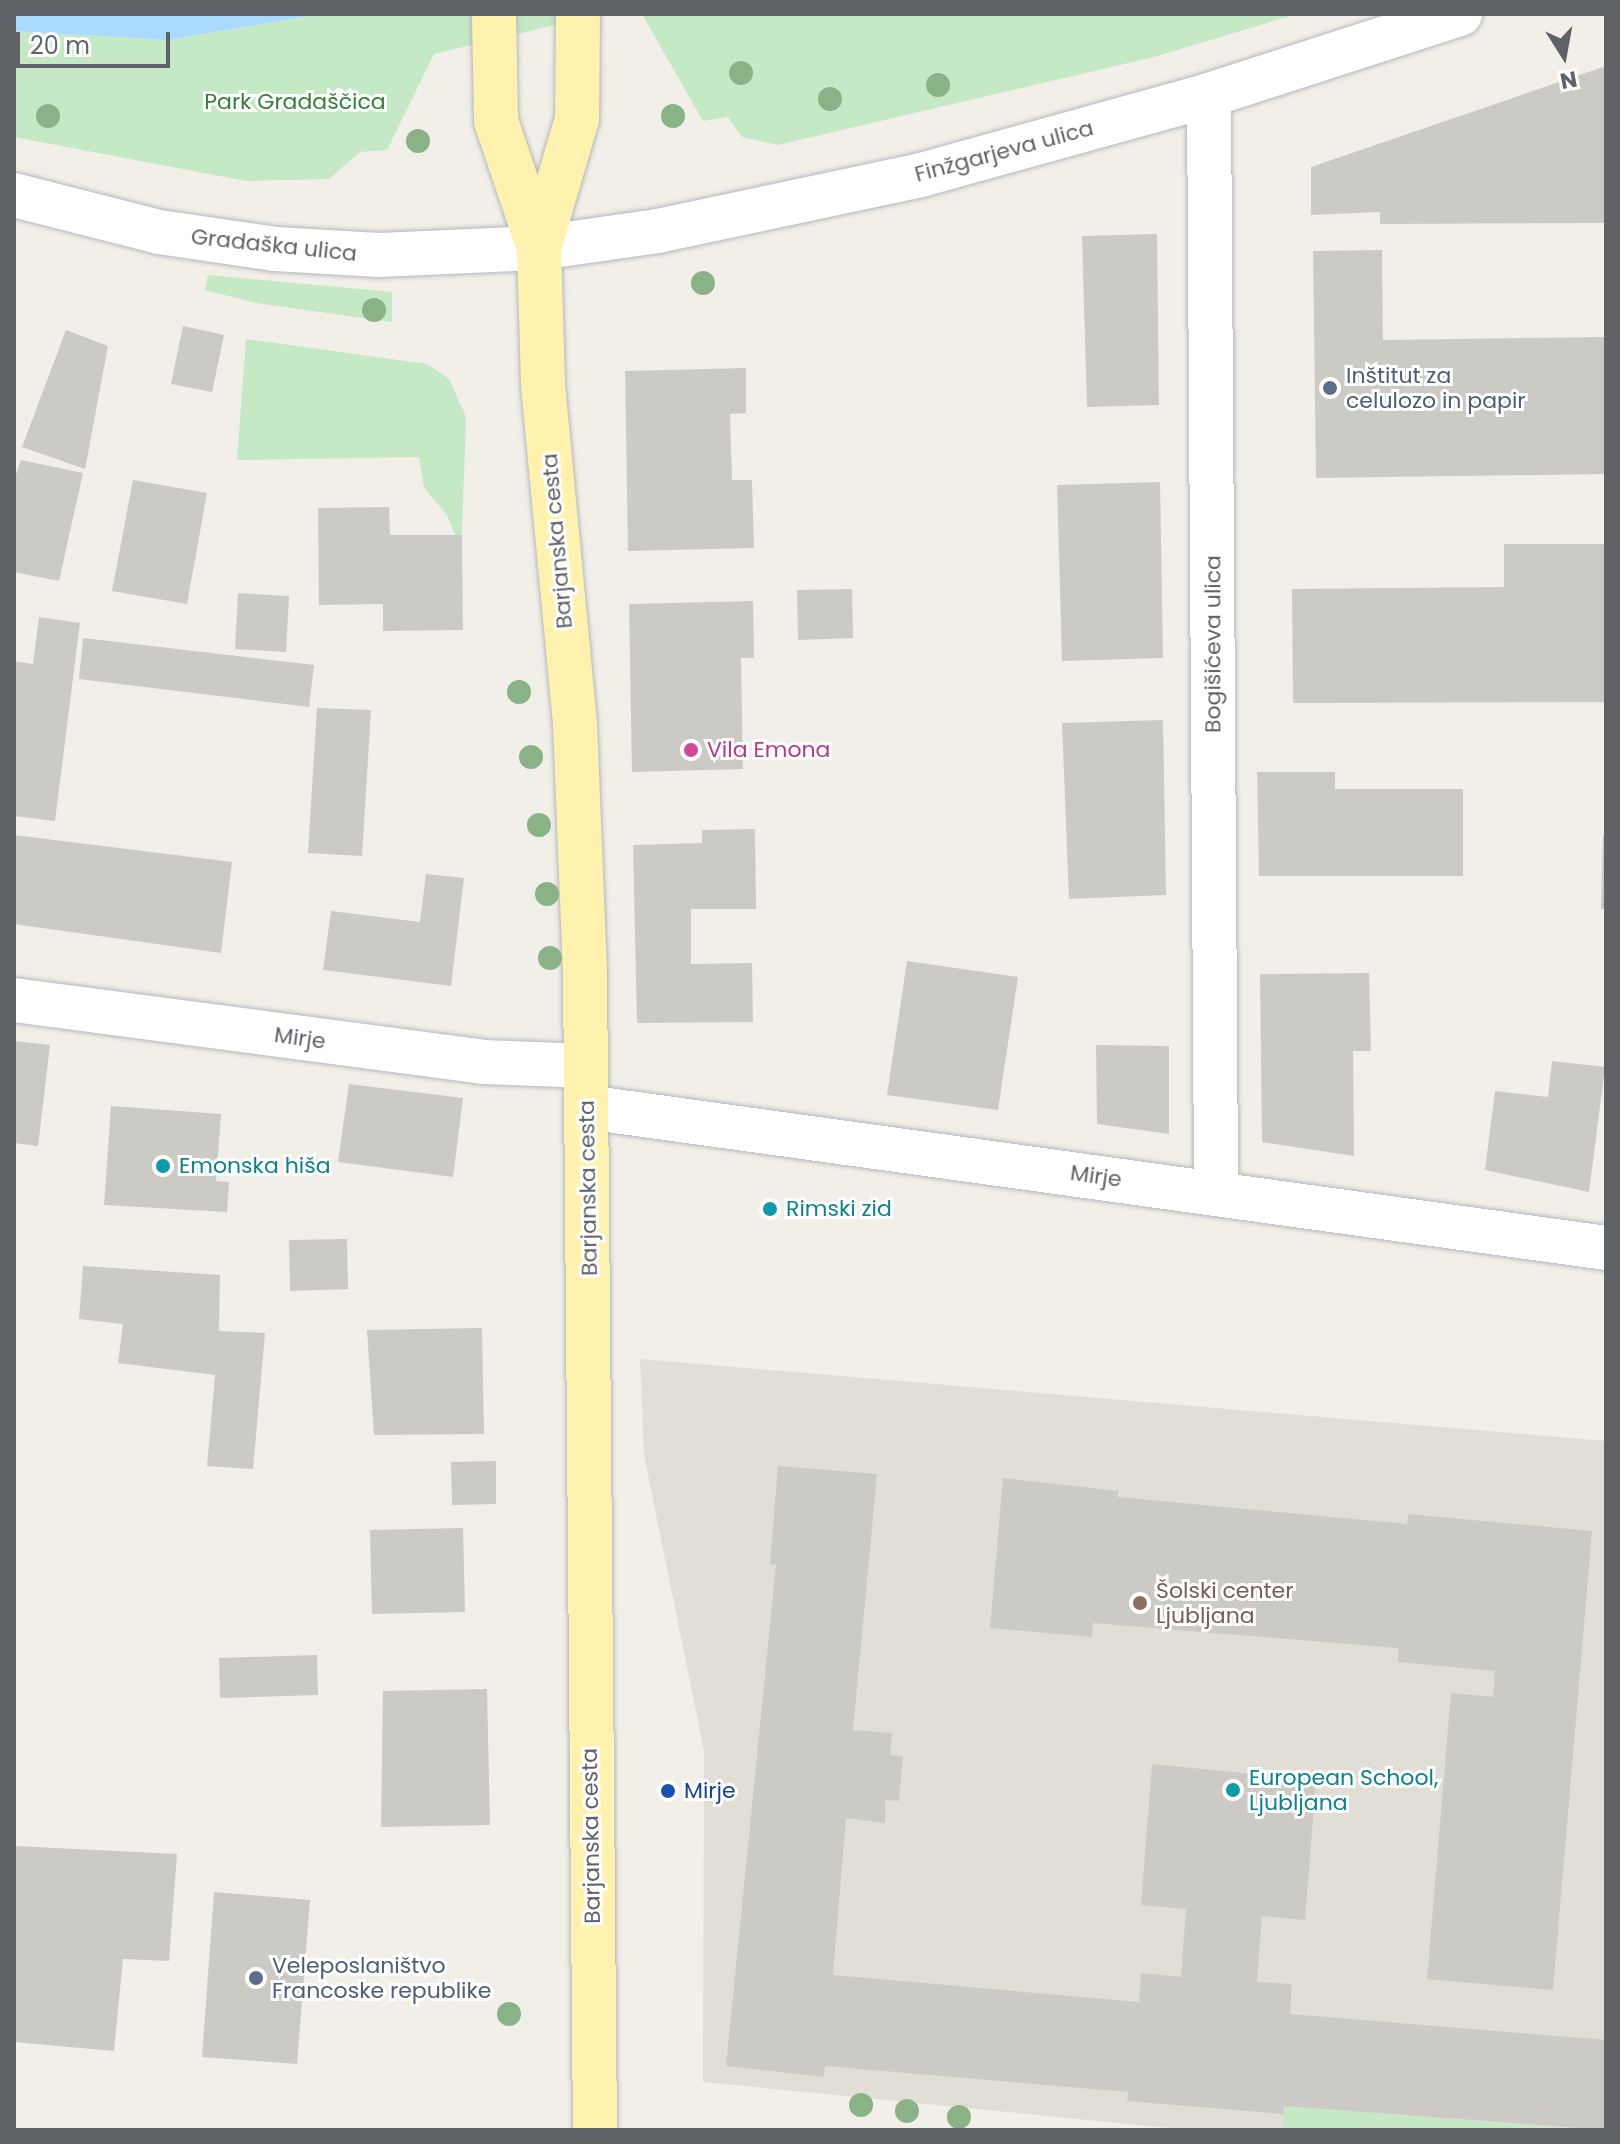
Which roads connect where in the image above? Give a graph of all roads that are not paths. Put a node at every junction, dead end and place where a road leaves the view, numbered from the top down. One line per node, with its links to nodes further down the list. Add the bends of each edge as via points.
1 (1460, 14): 4 (street, Finžgarjeva ulica)
2 (578, 17): 6 (main road, Barjanska cesta, via 577,119)
3 (494, 27): 6 (main road, Barjanska cesta, via 496,121)
4 (1209, 95): 6 (street, Finžgarjeva ulica, via 829,196 658,231); 9 (street, Bogišićeva ulica)
5 (14, 195): 6 (street, Gradaška ulica, via 159,232 275,249 379,255)
6 (539, 248): 8 (main road, Barjanska cesta, via 543,385 575,724)
7 (14, 1000): 8 (street, Mirje, via 484,1062)
8 (586, 1086): 9 (street, Mirje); 11 (main road, Barjanska cesta)
9 (1216, 1192): 10 (street, Mirje)
10 (1606, 1248)
11 (595, 2130)

